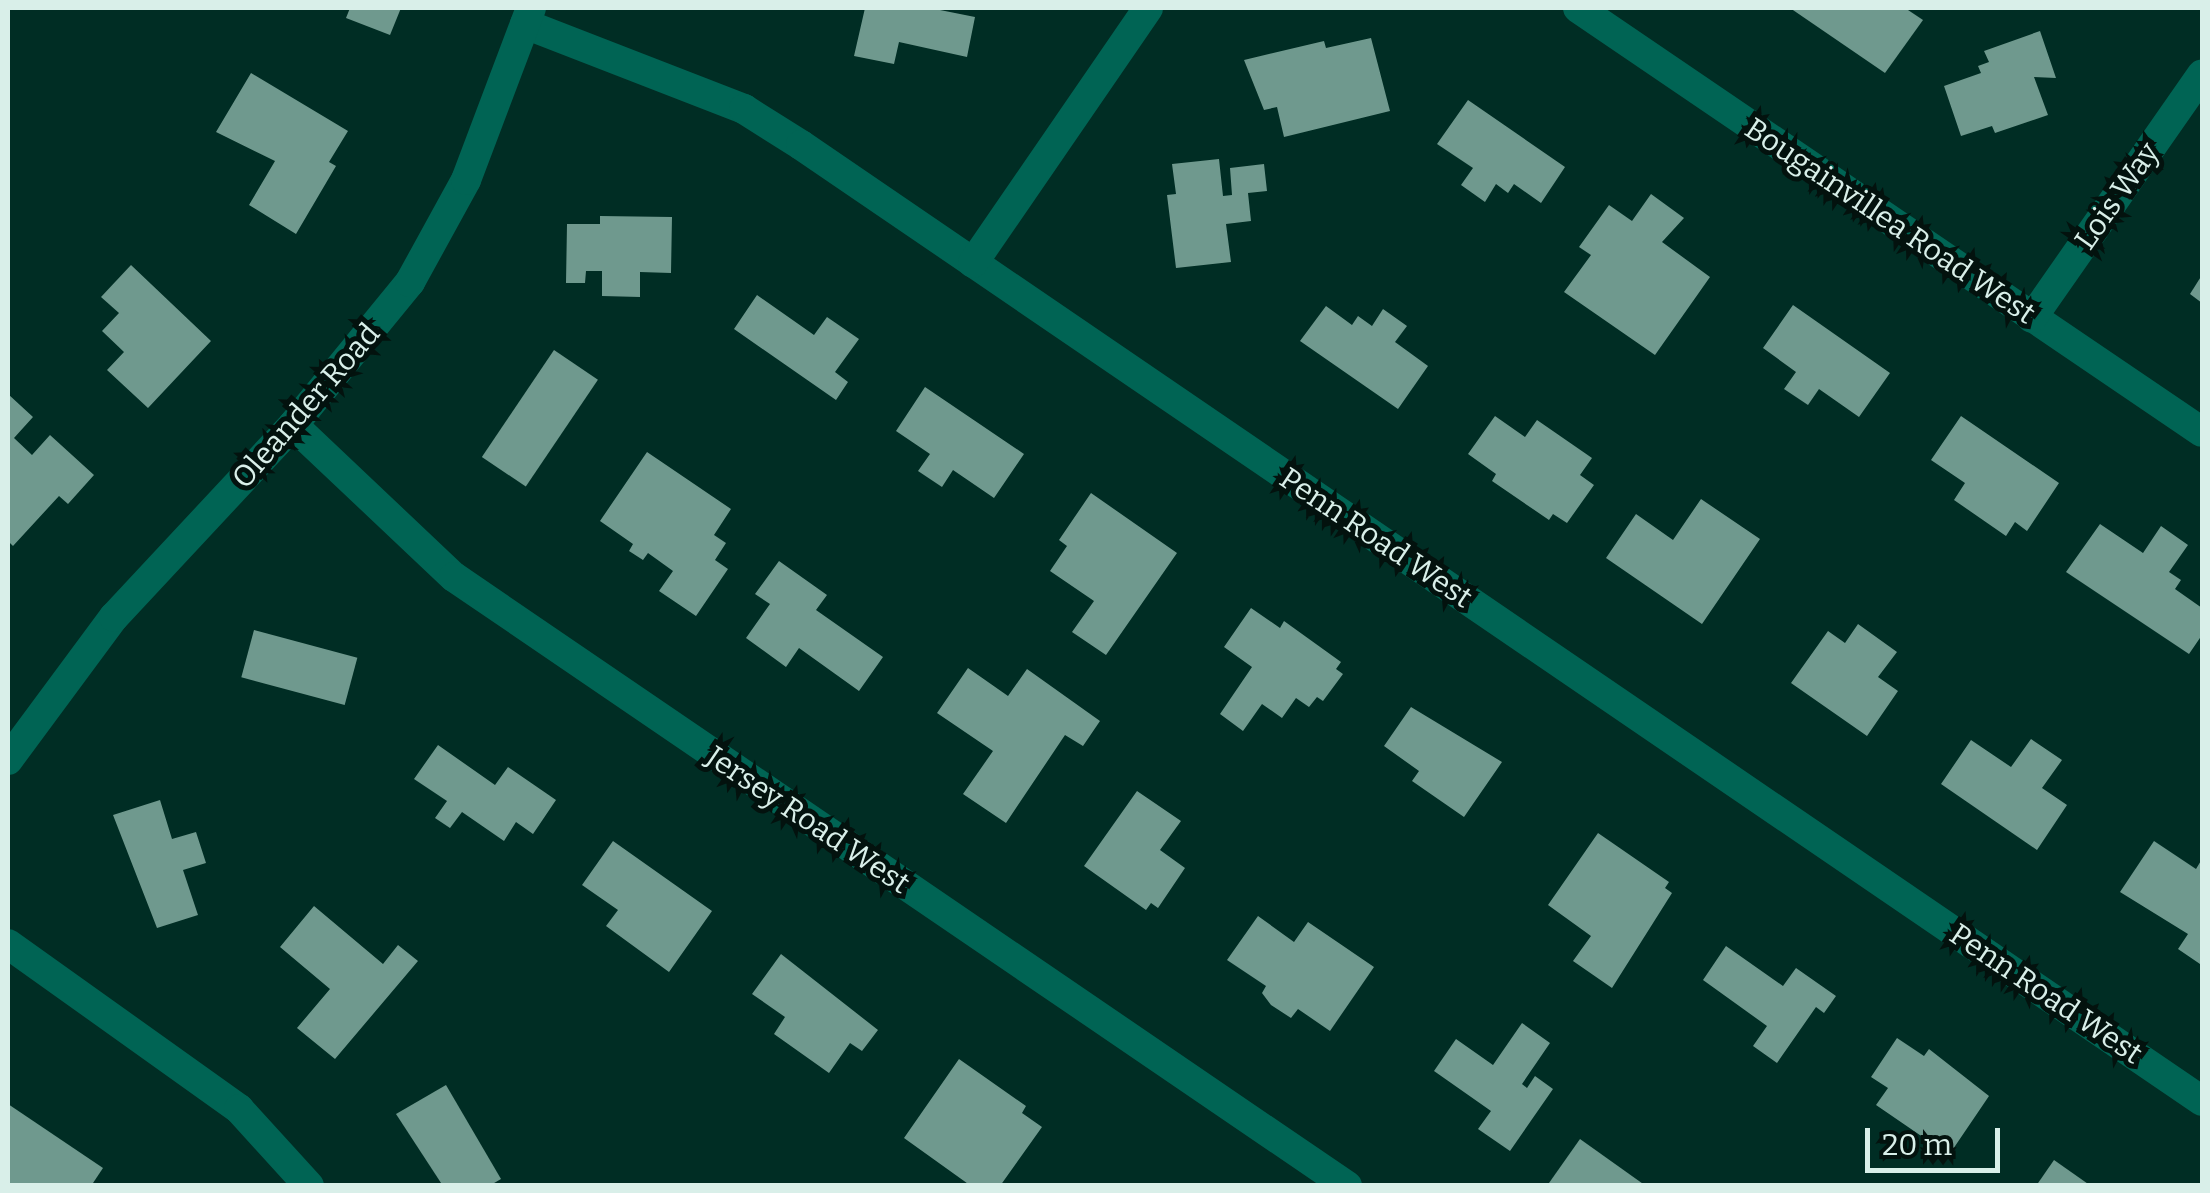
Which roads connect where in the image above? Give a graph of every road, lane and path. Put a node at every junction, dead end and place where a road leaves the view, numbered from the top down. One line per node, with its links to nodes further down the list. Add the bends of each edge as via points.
1 (1148, 8): 5 (street)
2 (1578, 8): 6 (street, Bougainvillea Road West)
3 (528, 16): 5 (street, Penn Road West, via 744,109); 7 (street, Oleander Road, via 436,238 373,332)
4 (2202, 74): 6 (street, Lois Way)
5 (973, 264): 11 (street, Penn Road West)
6 (2032, 318): 8 (street, Bougainvillea Road West)
7 (293, 425): 9 (street, Oleander Road, via 114,617); 13 (street, Jersey Road West, via 454,577)
8 (2202, 432)
9 (8, 760)
10 (8, 944): 12 (street, via 238,1109)
11 (2202, 1101)
12 (308, 1186)
13 (1347, 1186)

